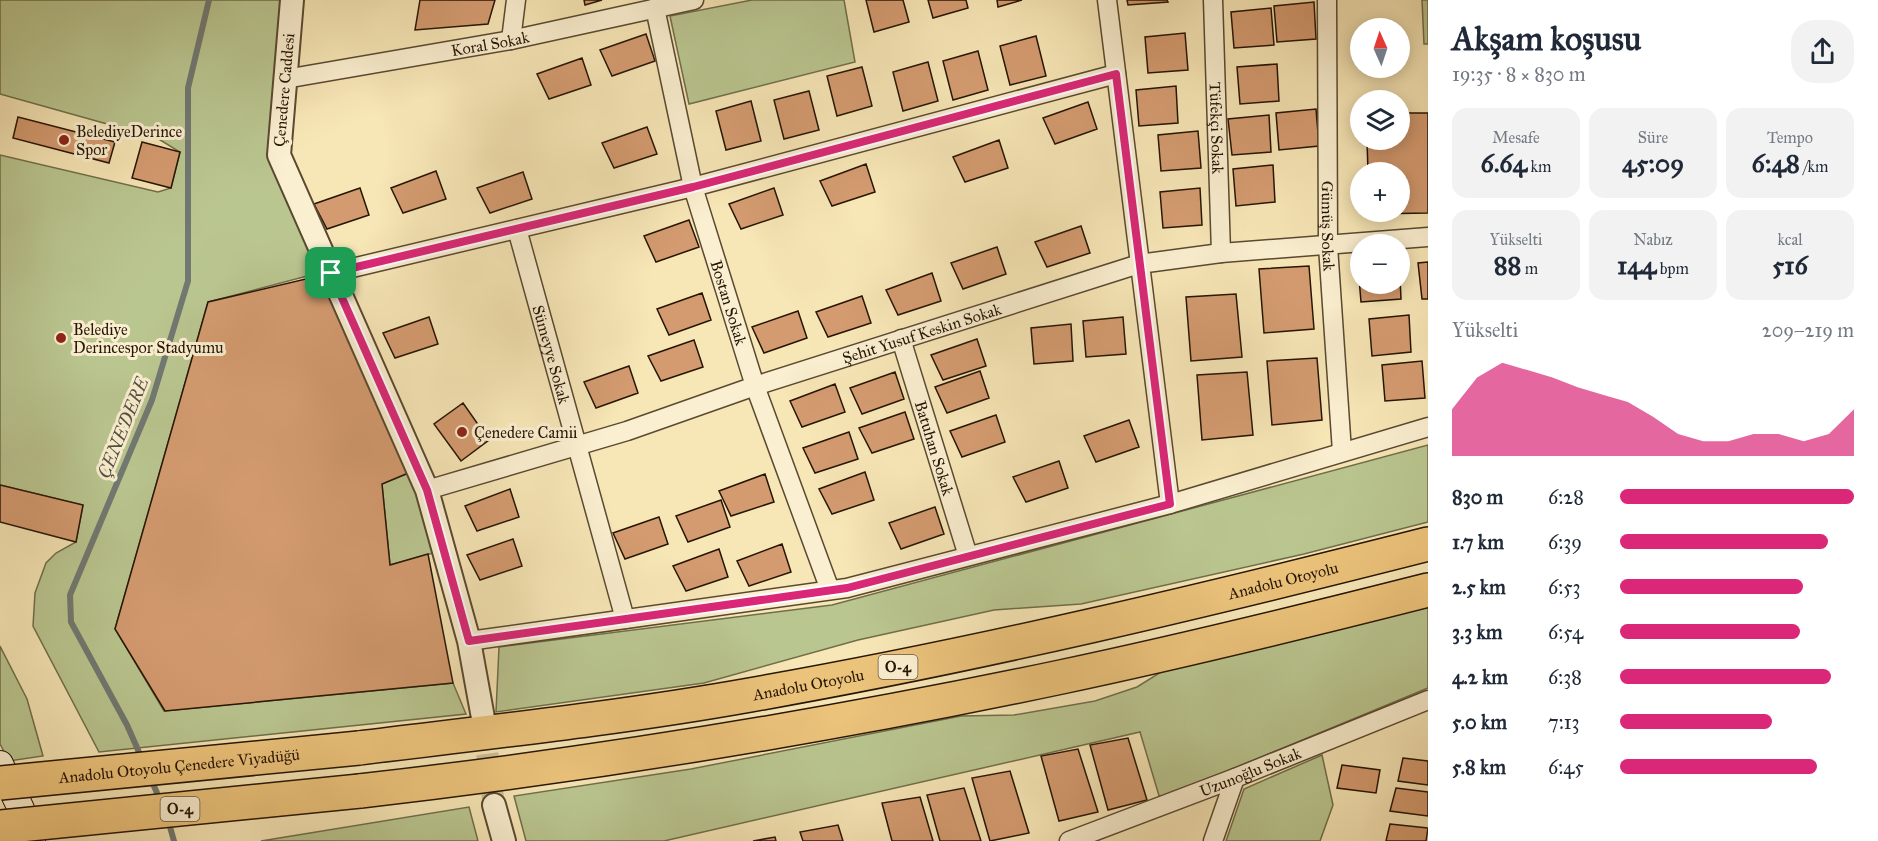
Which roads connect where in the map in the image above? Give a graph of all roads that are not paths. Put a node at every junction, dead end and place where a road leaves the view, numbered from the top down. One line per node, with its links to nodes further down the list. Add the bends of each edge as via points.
1 (292, 0): 10 (street, Çenedere Caddesi)
2 (516, 0): 8 (street)
3 (694, 0): 7 (street, Koral Sokak)
4 (1107, 0): 9 (street)
5 (1213, 0): 15 (street, Tüfekçi Sokak)
6 (1326, 0): 14 (street, Gümüş Sokak)
7 (655, 8): 8 (street, Koral Sokak); 11 (street, Bostan Sokak)
8 (511, 40): 10 (street, Koral Sokak)
9 (1116, 74): 11 (street); 16 (street)
10 (285, 79): 17 (street, Çenedere Caddesi, via 279,155)
11 (693, 187): 12 (street); 19 (street, Bostan Sokak)
12 (517, 229): 17 (street); 21 (street, Sümeyye Sokak)
13 (1428, 237): 14 (street, Şehit Yusuf Keskin Sokak)
14 (1328, 246): 15 (street, Şehit Yusuf Keskin Sokak); 22 (street, Gümüş Sokak)
15 (1221, 254): 16 (street, Şehit Yusuf Keskin Sokak)
16 (1139, 264): 18 (street, Şehit Yusuf Keskin Sokak); 24 (street)
17 (331, 273): 23 (street, Çenedere Caddesi)
18 (901, 339): 19 (street, Şehit Yusuf Keskin Sokak); 26 (street, Batuhan Sokak)
19 (755, 386): 21 (street, Şehit Yusuf Keskin Sokak); 27 (street, Bostan Sokak)
20 (1428, 427): 22 (street)
21 (577, 445): 23 (street, Şehit Yusuf Keskin Sokak); 29 (street, Sümeyye Sokak)
22 (1342, 452): 24 (street)
23 (427, 490): 30 (street, Çenedere Caddesi)
24 (1170, 504): 26 (street)
25 (1428, 544): 33 (highway, Anadolu Otoyolu / O-4, via 1051,635 781,690)
26 (968, 556): 27 (street)
27 (830, 590): 29 (street)
28 (1428, 590): 39 (highway, O-4, bridge, via 1173,652 871,714 541,770)
29 (625, 619): 30 (street)
30 (469, 641): 32 (street, Çenedere Caddesi)
31 (1428, 700): 35 (street, Uzunoğlu Sokak)
32 (483, 718)
33 (359, 748): 36 (highway, Anadolu Otoyolu Çenedere Viyadüğü / O-4, bridge)
34 (0, 764): 41 (main road)
35 (1235, 778): 43 (street, Uzunoğlu Sokak); 44 (street)
36 (0, 783)
37 (494, 805): 42 (street)
38 (0, 817): 40 (main road)
39 (0, 827)
40 (9, 841)
41 (32, 841)
42 (504, 841)
43 (1069, 841)
44 (1213, 841)

